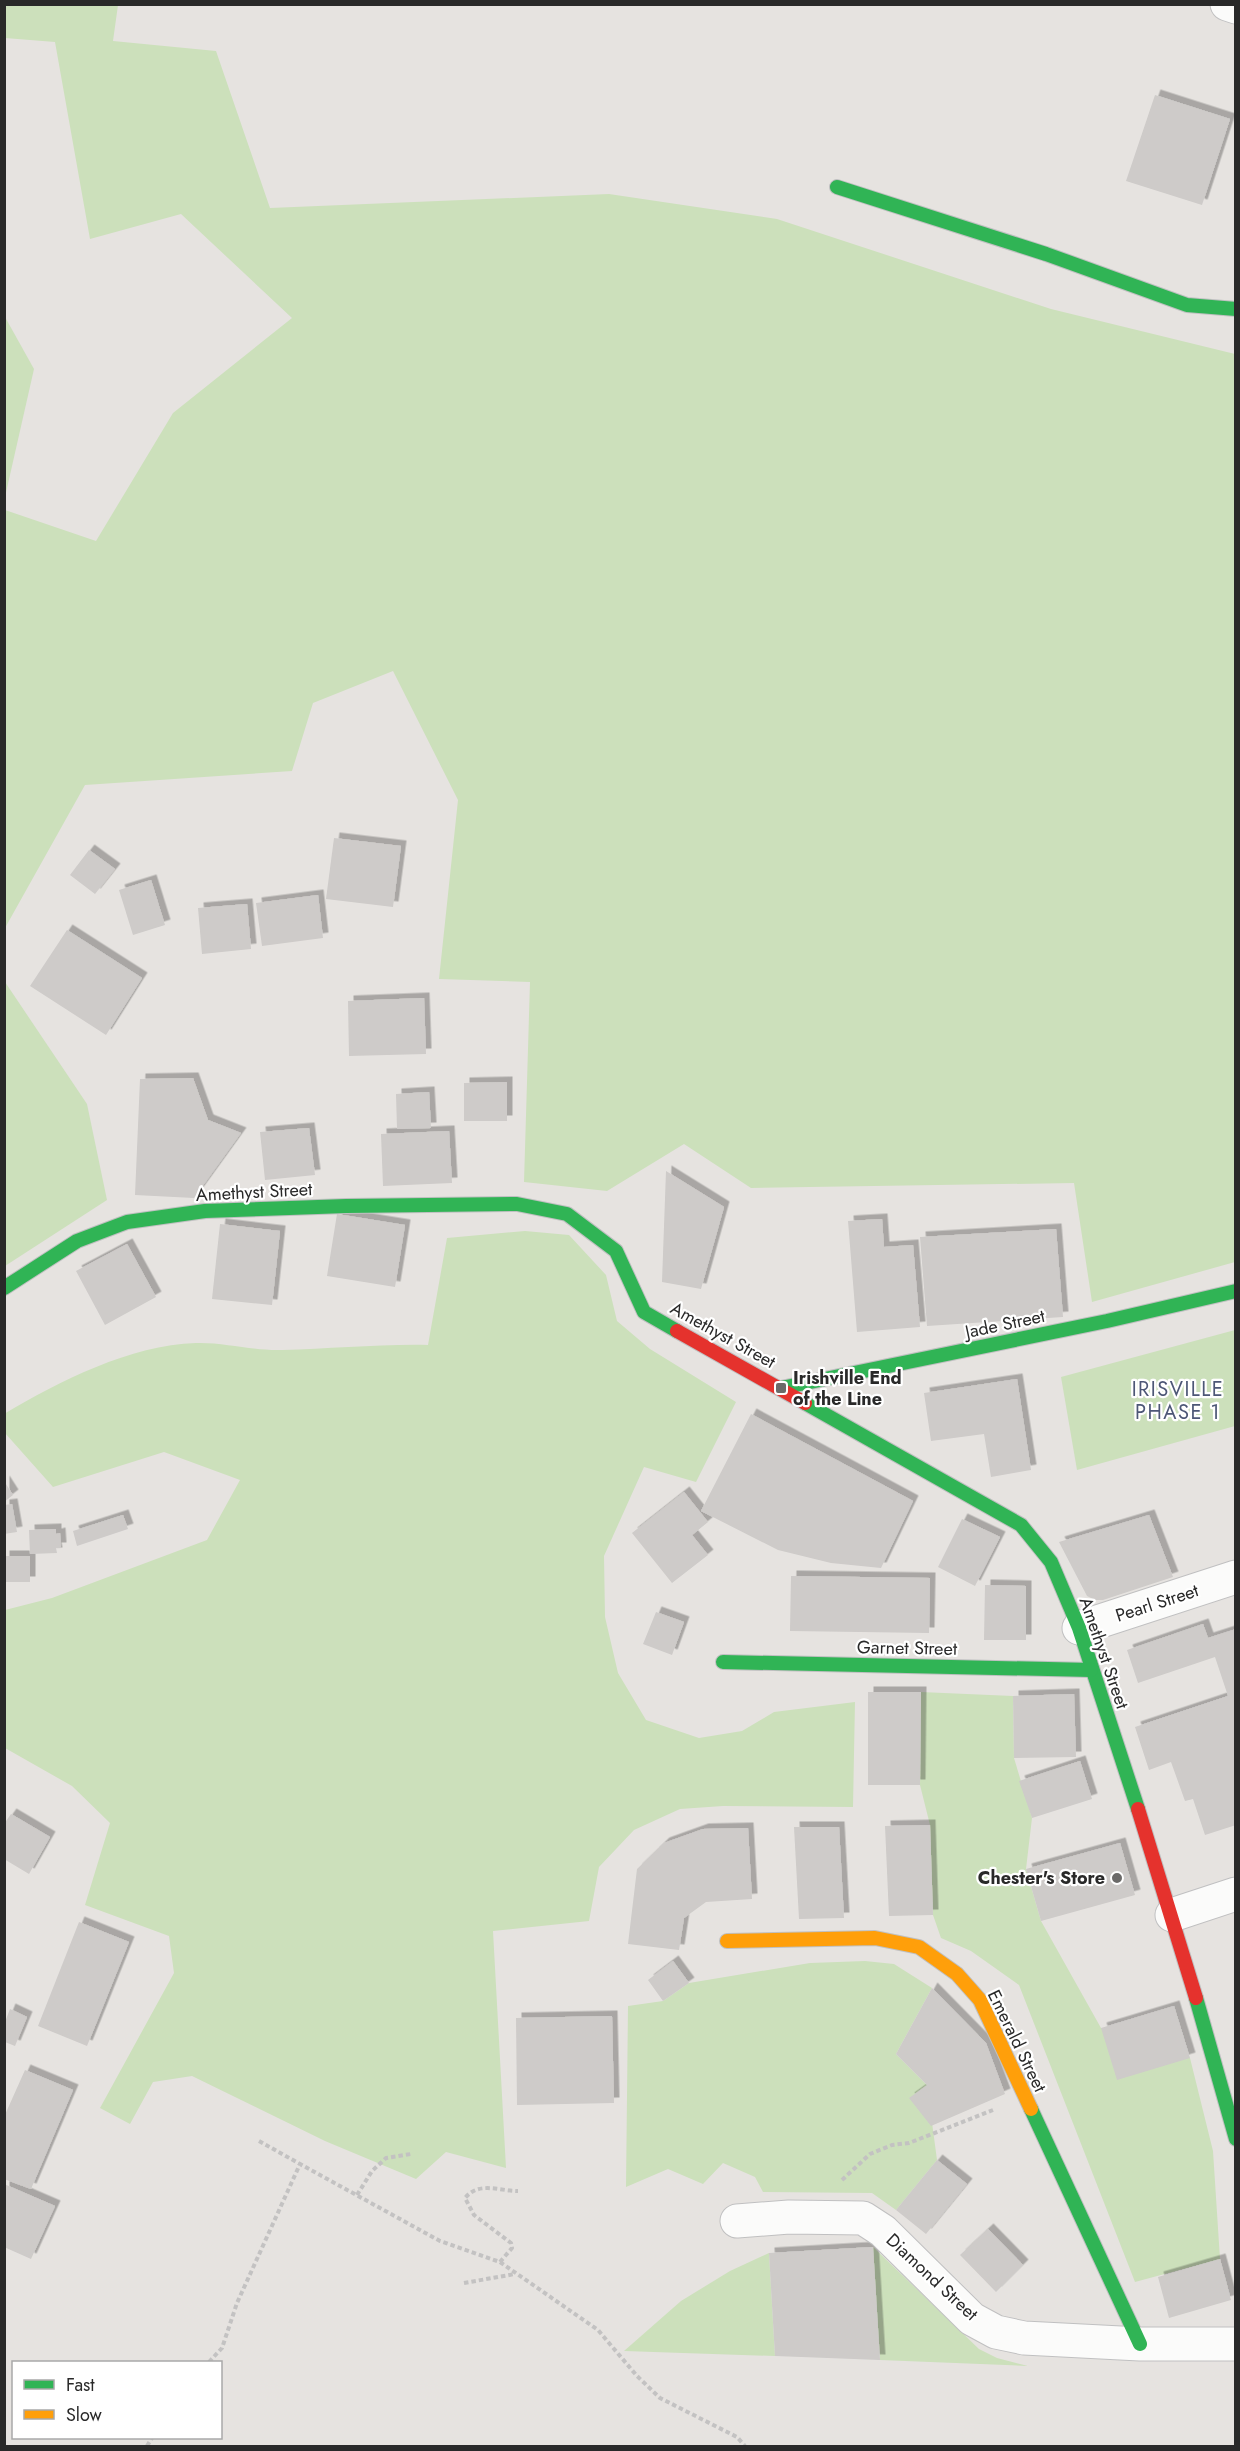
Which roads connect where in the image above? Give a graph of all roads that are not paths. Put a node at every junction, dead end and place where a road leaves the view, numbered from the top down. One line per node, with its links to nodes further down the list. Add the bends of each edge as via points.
1 (1227, 4): 2 (street)
2 (1236, 7)
3 (837, 187): 4 (street, via 1046,254 1187,305)
4 (1236, 309)
5 (4, 1288): 7 (street, Amethyst Street, via 77,1242 127,1222 206,1210 517,1204 567,1214 616,1251 644,1312)
6 (1236, 1291): 7 (street, Jade Street)
7 (781, 1388): 9 (street, Amethyst Street, via 1021,1525 1052,1562)
8 (1236, 1577): 9 (street, Pearl Street)
9 (1079, 1628): 11 (street, Amethyst Street)
10 (723, 1662): 11 (street, Garnet Street)
11 (1091, 1670): 13 (street, Amethyst Street)
12 (1236, 1894): 13 (street)
13 (1172, 1915): 15 (street, Amethyst Street)
14 (727, 1941): 17 (street, Emerald Street, via 874,1938 920,1947 957,1974 980,2000)
15 (1236, 2139)
16 (737, 2221): 17 (street, Diamond Street, via 863,2218 883,2231 972,2319 996,2332 1024,2338)
17 (1140, 2344): 18 (street, Diamond Street)
18 (1236, 2344)

